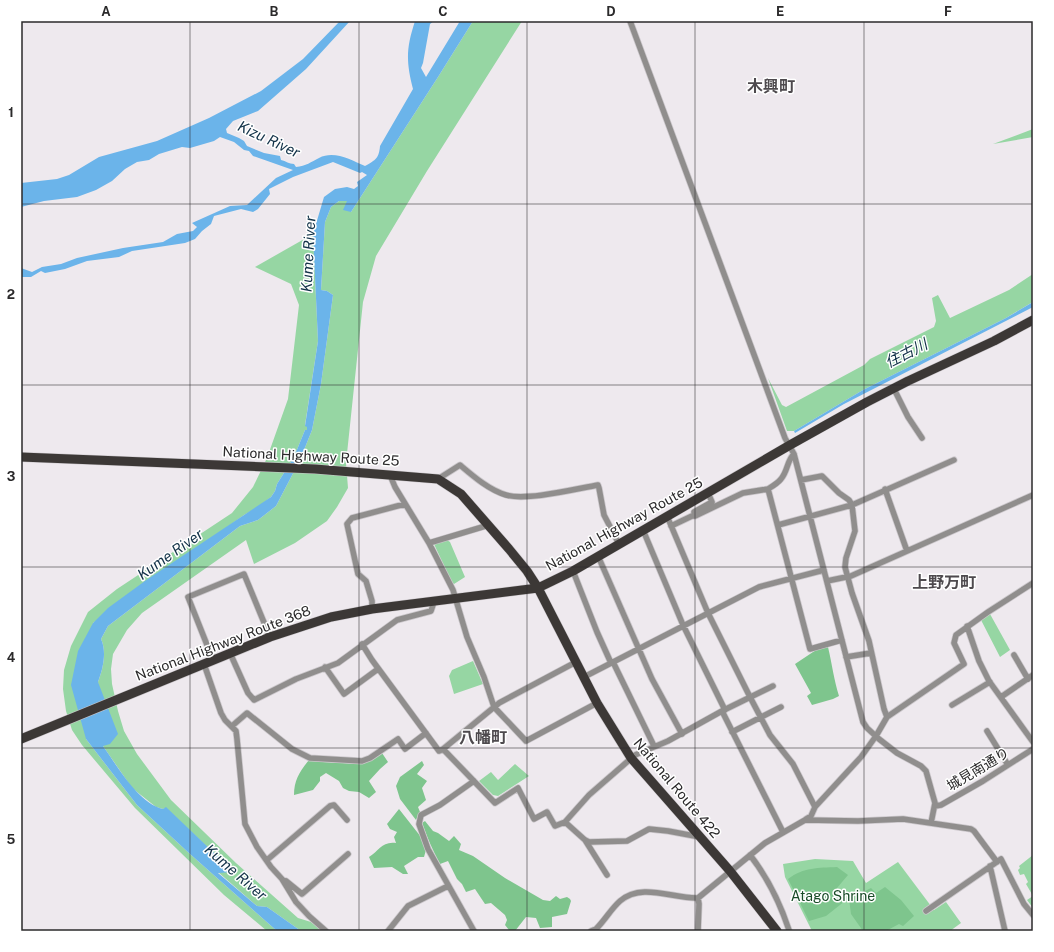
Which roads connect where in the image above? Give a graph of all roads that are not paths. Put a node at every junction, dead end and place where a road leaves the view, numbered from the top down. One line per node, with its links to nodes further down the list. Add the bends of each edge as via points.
1 (630, 21): 5 (street, via 785,438)
2 (1033, 320): 3 (highway, National Highway Route 25)
3 (894, 389): 4 (street); 5 (highway, National Highway Route 25)
4 (922, 438)
5 (792, 449): 10 (street); 11 (street, via 781,480); 13 (highway, National Highway Route 25)
6 (21, 456): 8 (highway, National Highway Route 25)
7 (954, 460): 12 (street)
8 (390, 474): 9 (highway, National Highway Route 25); 15 (street)
9 (438, 479): 20 (highway, National Highway Route 25, via 461,494); 25 (street, via 460,464 495,491 507,496 525,497 598,485 604,516)
10 (801, 480): 16 (street, via 822,476); 19 (street)
11 (768, 489): 18 (street, via 743,493); 21 (street)
12 (886, 489): 16 (street); 26 (street)
13 (708, 493): 17 (highway, National Highway Route 25); 18 (street, via 712,502 694,512)
14 (1033, 495): 26 (street)
15 (405, 504): 24 (street); 37 (street, via 352,518 347,524 358,574 366,581)
16 (852, 505): 19 (street); 30 (street, via 855,531 846,558)
17 (667, 516): 22 (street); 23 (highway, National Highway Route 25)
18 (695, 516): 22 (street)
19 (810, 516): 21 (street); 28 (street)
20 (489, 525): 24 (street); 34 (highway, National Highway Route 25)
21 (778, 525): 31 (street)
22 (672, 526): 38 (street)
23 (643, 530): 25 (highway, National Highway Route 25); 39 (street)
24 (429, 543): 35 (street)
25 (619, 544): 27 (highway, National Highway Route 25)
26 (907, 551): 30 (street)
27 (598, 556): 29 (highway, National Highway Route 25); 44 (street)
28 (824, 570): 31 (street); 32 (street)
29 (573, 571): 34 (highway, National Highway Route 25); 51 (street)
30 (847, 577): 32 (street); 46 (street)
31 (792, 579): 38 (street, via 759,588); 42 (street, via 810,649)
32 (827, 581): 42 (street)
33 (1033, 583): 40 (street)
34 (538, 588): 35 (highway, National Highway Route 368); 50 (highway, National Route 422)
35 (456, 599): 36 (highway, National Highway Route 368); 63 (street, via 467,637)
36 (434, 602): 37 (highway, National Highway Route 368); 43 (street, via 431,611 397,620)
37 (372, 609): 41 (highway, National Highway Route 368, via 331,617)
38 (708, 613): 39 (street); 59 (street)
39 (683, 625): 44 (street); 65 (street)
40 (967, 626): 57 (street, via 979,661); 67 (street, via 954,640 964,664)
41 (270, 637): 45 (highway, National Highway Route 368); 49 (street, via 244,574 192,594 188,597)
42 (842, 640): 48 (street)
43 (362, 644): 53 (street); 54 (street, via 338,663)
44 (638, 648): 51 (street); 72 (street, via 654,684)
45 (230, 653): 49 (highway, National Highway Route 368); 54 (street, via 248,693 254,700 296,679)
46 (871, 653): 48 (street); 67 (street)
47 (1014, 656): 56 (street)
48 (846, 657): 73 (street, via 863,722)
49 (213, 660): 52 (highway, National Highway Route 368)
50 (576, 662): 55 (highway, National Route 422); 63 (street)
51 (612, 663): 55 (street); 76 (street)
52 (204, 664): 68 (street, via 221,714); 74 (highway, National Highway Route 368)
53 (378, 669): 54 (street, via 344,694); 71 (street)
54 (324, 670)
55 (584, 677): 61 (highway, National Route 422)
56 (1031, 677): 60 (street)
57 (990, 682): 60 (street); 62 (street)
58 (773, 686): 59 (street)
59 (750, 697): 65 (street); 66 (street)
60 (1001, 697): 75 (street)
61 (597, 702): 63 (street, via 526,741); 79 (highway, National Route 422)
62 (952, 706)
63 (494, 707): 77 (street)
64 (781, 707): 66 (street)
65 (723, 710): 70 (street); 72 (street)
66 (761, 717): 70 (street); 83 (street, via 770,735 793,764)
67 (887, 718): 73 (street)
68 (232, 726): 71 (street, via 247,713 302,755 310,758 362,761 398,739 405,749); 93 (street, via 236,731 245,824)
69 (987, 731): 80 (street)
70 (732, 732): 88 (street)
71 (426, 733): 77 (street, via 439,751)
72 (682, 734): 76 (street)
73 (876, 736): 82 (street, via 926,771); 83 (street, via 861,757)
74 (21, 739)
75 (1033, 742)
76 (654, 746): 79 (street)
77 (443, 749): 81 (street)
78 (1033, 749): 80 (street, 城見南通り)
79 (630, 758): 86 (street); 89 (highway, National Route 422)
80 (1008, 765): 82 (street, 城見南通り, via 941,805)
81 (474, 781): 86 (street, via 495,803 518,788 534,819 547,812 555,826); 99 (street, via 421,815 419,819 428,849)
82 (935, 806): 87 (street)
83 (815, 808): 85 (street, via 811,816)
84 (347, 820): 93 (street, via 334,805 330,806)
85 (805, 820): 87 (street, via 902,819); 88 (street)
86 (565, 822): 90 (street)
87 (931, 822): 94 (street, via 971,829)
88 (783, 832): 92 (street)
89 (700, 837): 90 (street, via 649,829 624,841); 96 (highway, National Route 422)
90 (585, 840): 97 (street)
91 (348, 854): 98 (street, via 302,894)
92 (750, 855): 96 (street); 109 (street, via 768,880)
93 (267, 860): 98 (street)
94 (997, 862): 95 (street); 102 (street, via 1001,859 1024,904)
95 (990, 866): 101 (street); 110 (street)
96 (730, 871): 100 (street); 108 (highway, National Route 422)
97 (607, 876)
98 (282, 879): 103 (street, via 296,902)
99 (448, 886): 104 (street, via 408,906); 105 (street)
100 (698, 898): 106 (street, via 649,892 630,894); 107 (street)
101 (926, 911)
102 (1033, 914)
103 (326, 931)
104 (388, 931)
105 (474, 931)
106 (591, 931)
107 (698, 931)
108 (777, 931)
109 (789, 931)
110 (1005, 931)

